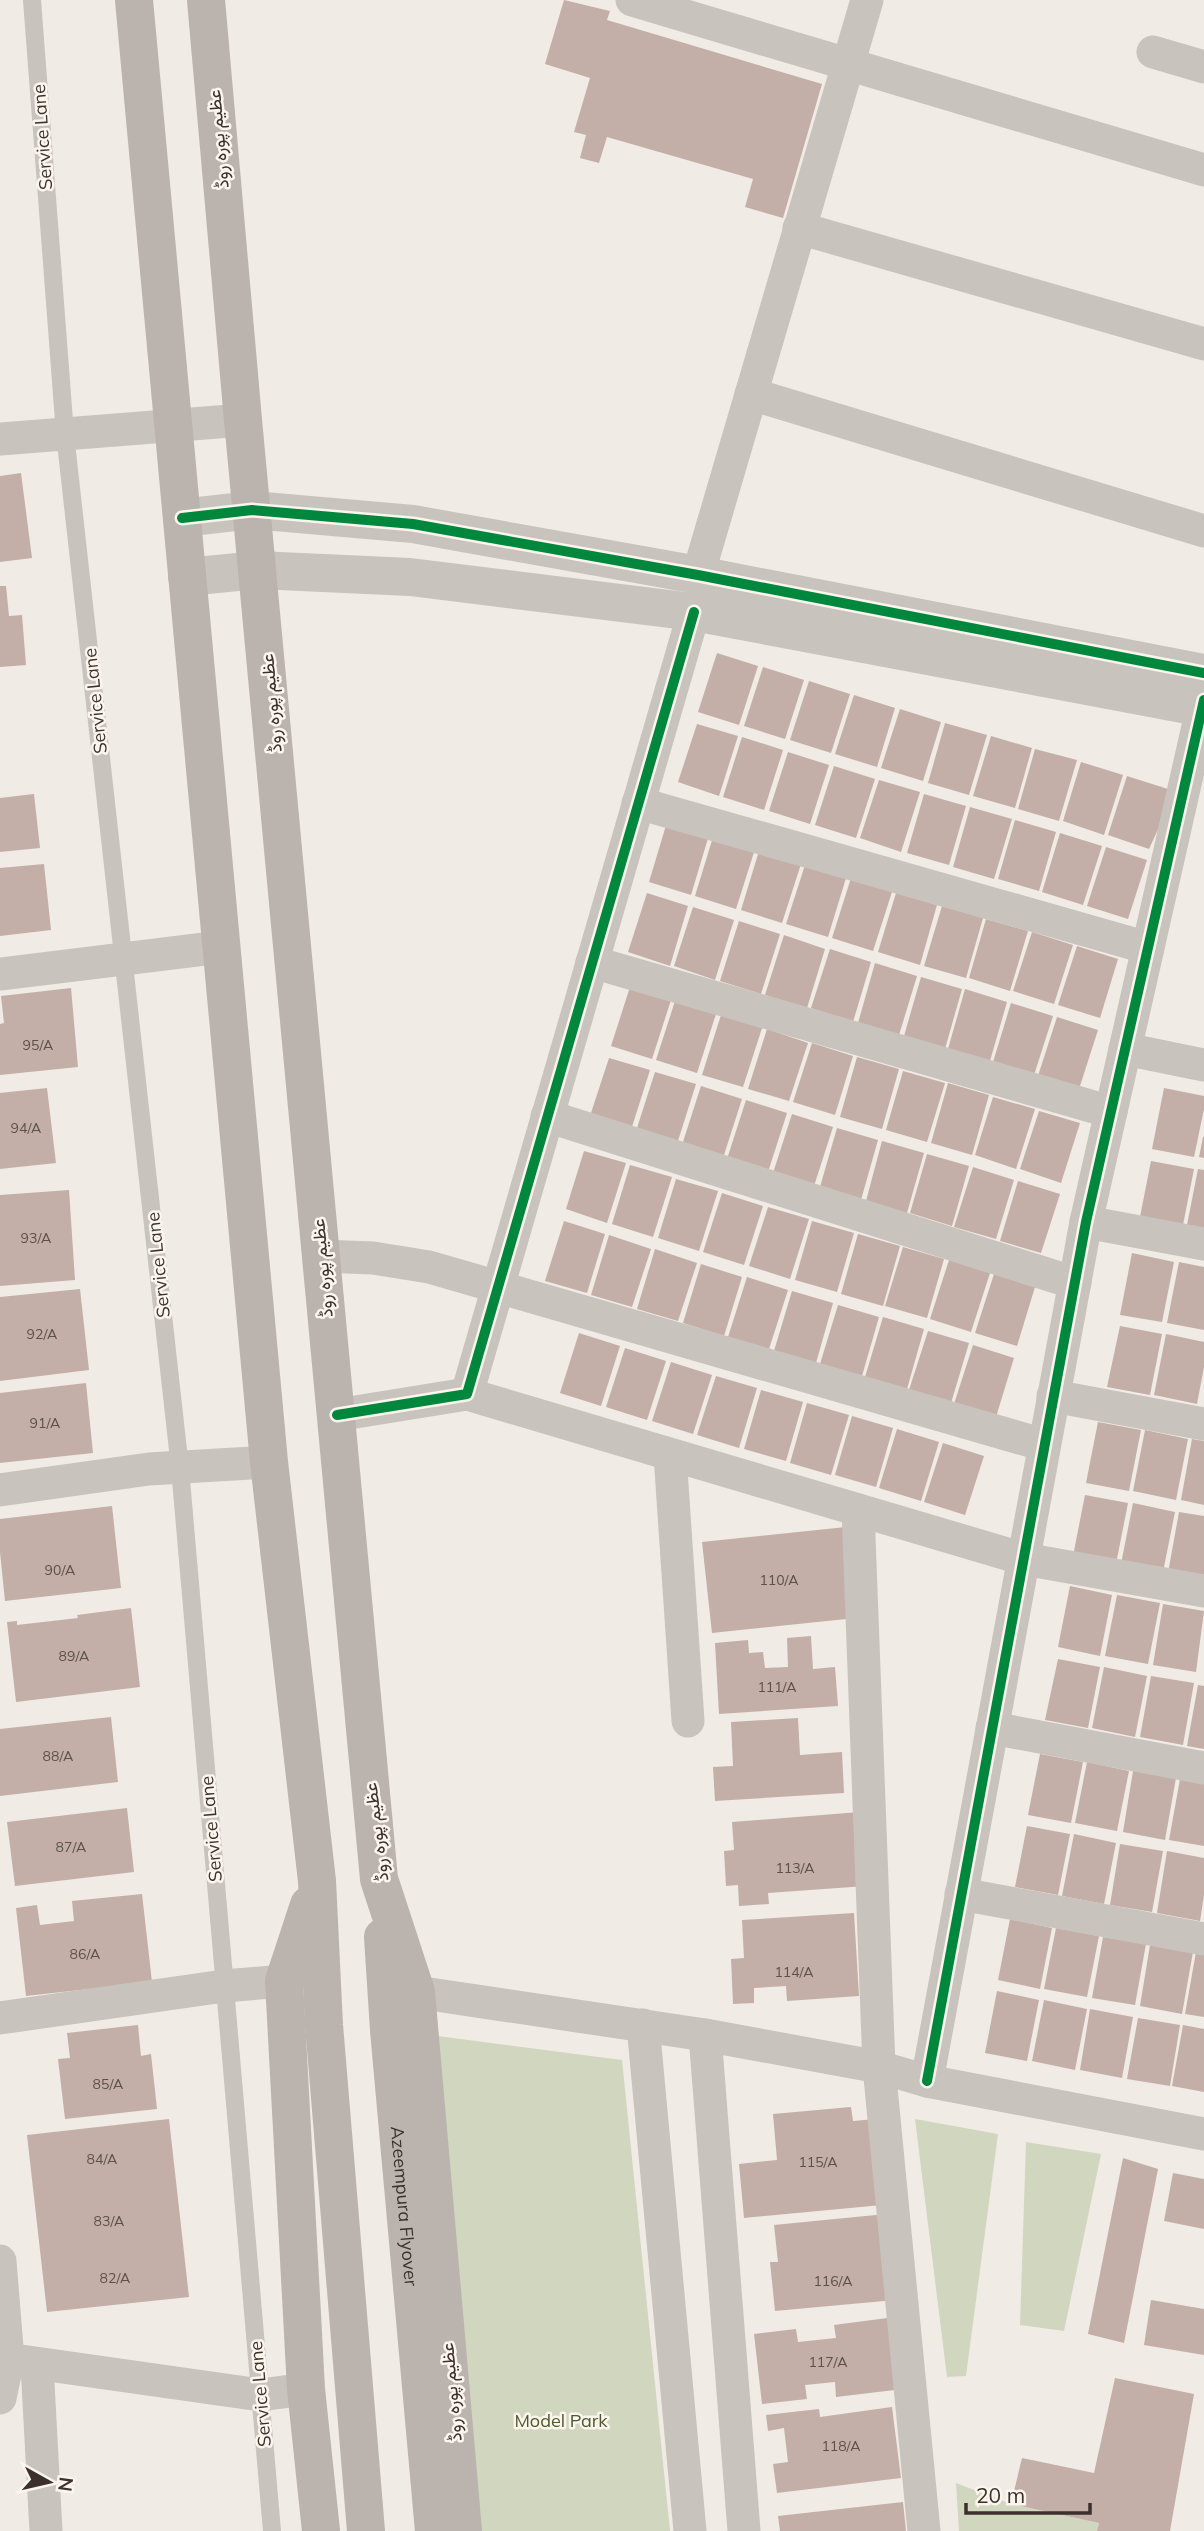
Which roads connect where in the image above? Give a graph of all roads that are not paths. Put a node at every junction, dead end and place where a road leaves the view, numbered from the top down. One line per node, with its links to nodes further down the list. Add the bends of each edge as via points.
1 (32, 0): 15 (lane, Service Lane)
2 (134, 0): 14 (main road)
3 (206, 0): 13 (main road, عظیم پورہ روڈ)
4 (632, 0): 7 (street)
5 (867, 0): 7 (street)
6 (1153, 52): 8 (street)
7 (847, 65): 9 (street); 10 (street)
8 (1204, 67)
9 (1204, 170)
10 (799, 228): 11 (street); 12 (street)
11 (1204, 344)
12 (751, 394): 19 (street); 22 (street)
13 (243, 420): 14 (street); 17 (main road, عظیم پورہ روڈ)
14 (172, 426): 15 (street); 18 (main road)
15 (65, 434): 16 (street); 27 (lane, Service Lane)
16 (0, 439)
17 (252, 510): 18 (street); 20 (main road, عظیم پورہ روڈ); 22 (street, via 413,524)
18 (182, 517): 21 (main road)
19 (1204, 531)
20 (258, 570): 21 (street); 22 (street); 36 (main road, عظیم پورہ روڈ)
21 (187, 577): 25 (main road)
22 (696, 594): 23 (street); 24 (street)
23 (1203, 697): 26 (street)
24 (638, 803): 26 (street); 28 (street)
25 (221, 947): 27 (street); 45 (main road)
26 (1148, 948): 30 (street)
27 (123, 958): 29 (street); 46 (lane, Service Lane)
28 (592, 961): 32 (street); 33 (street)
29 (0, 974)
30 (1125, 1049): 31 (street); 32 (street)
31 (1204, 1065)
32 (1111, 1112): 34 (street)
33 (547, 1116): 37 (street); 38 (street)
34 (1086, 1222): 35 (street); 37 (street)
35 (1204, 1244)
36 (321, 1256): 38 (street, via 429,1267); 41 (main road, عظیم پورہ روڈ)
37 (1075, 1283): 40 (street)
38 (498, 1289): 39 (street); 43 (street)
39 (467, 1394): 41 (street); 44 (street)
40 (1054, 1396): 42 (street); 43 (street)
41 (337, 1415): 54 (main road, عظیم پورہ روڈ)
42 (1204, 1423)
43 (1044, 1445): 49 (street)
44 (670, 1455): 48 (street); 51 (street)
45 (269, 1462): 46 (street); 55 (main road)
46 (180, 1468): 47 (street); 59 (lane, Service Lane)
47 (0, 1490)
48 (858, 1510): 49 (street); 64 (street)
49 (1024, 1559): 50 (street); 52 (street)
50 (1204, 1591)
51 (688, 1721)
52 (992, 1728): 53 (street); 56 (street)
53 (1204, 1768)
54 (379, 1879): 60 (main road, عظیم پورہ روڈ); 76 (main road, Azeempura Flyover)
55 (317, 1881): 58 (main road); 75 (main road, via 324,2025)
56 (961, 1894): 57 (street); 65 (street)
57 (1204, 1939)
58 (284, 1981): 59 (street); 69 (main road)
59 (224, 1986): 61 (street); 70 (lane, Service Lane)
60 (416, 1992): 62 (street); 77 (main road, عظیم پورہ روڈ)
61 (0, 2018)
62 (643, 2025): 63 (street); 78 (street)
63 (705, 2035): 64 (street); 79 (street)
64 (879, 2067): 65 (street); 80 (street)
65 (927, 2081): 66 (street)
66 (1204, 2134)
67 (0, 2261): 68 (street)
68 (15, 2361): 70 (street); 71 (street); 72 (street)
69 (306, 2389): 70 (street); 74 (main road)
70 (260, 2395): 73 (lane, Service Lane)
71 (0, 2398)
72 (46, 2531)
73 (272, 2531)
74 (321, 2531)
75 (366, 2531)
76 (434, 2531)
77 (463, 2531)
78 (690, 2531)
79 (744, 2531)
80 (924, 2531)

